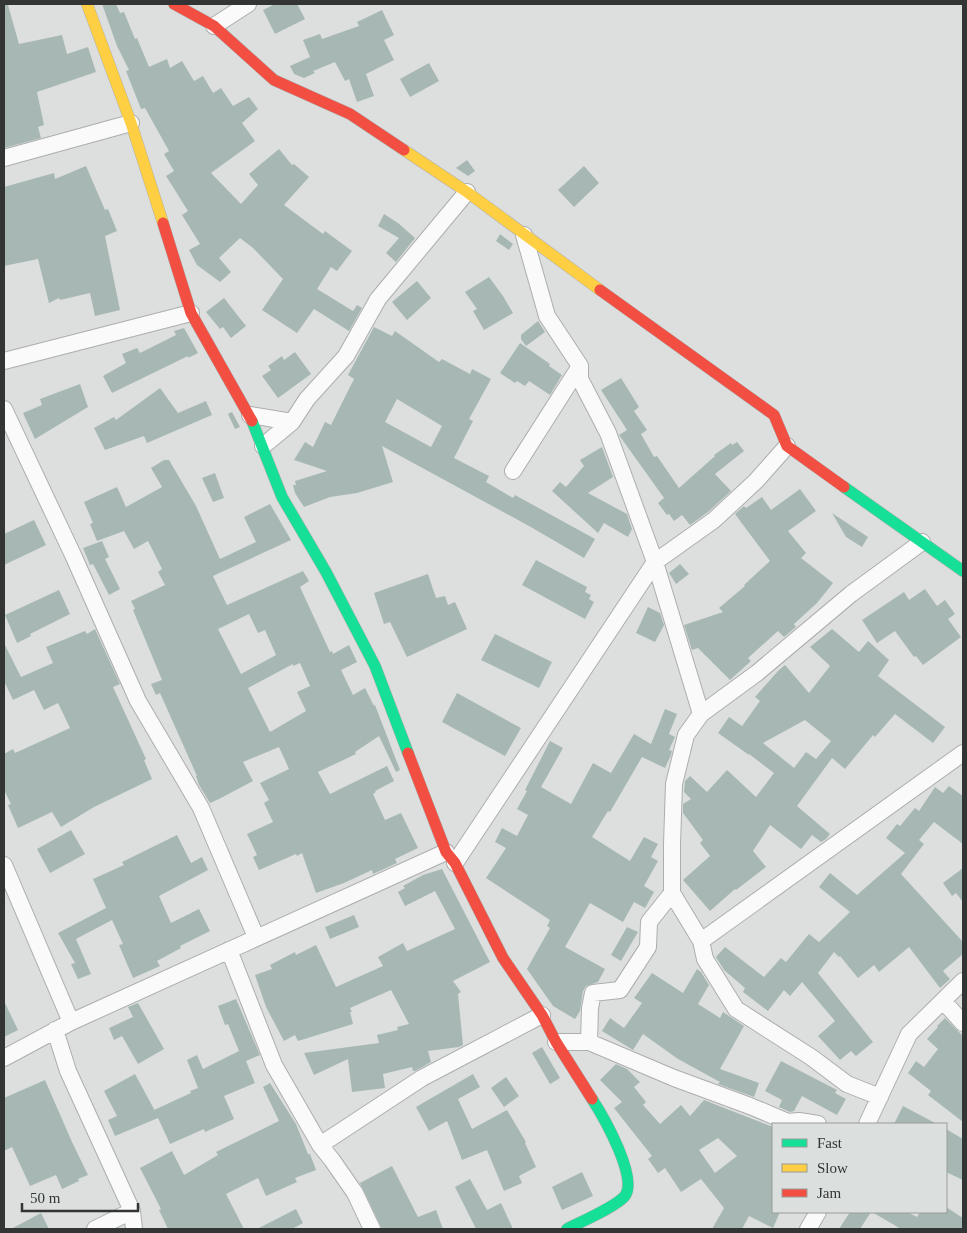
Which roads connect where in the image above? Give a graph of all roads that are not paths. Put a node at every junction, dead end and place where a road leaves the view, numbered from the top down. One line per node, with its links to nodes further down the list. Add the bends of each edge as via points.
1 (87, 4): 5 (street)
2 (174, 4): 4 (street)
3 (248, 4): 4 (street)
4 (214, 26): 7 (street, via 274,80 350,114)
5 (131, 123): 6 (street); 9 (street)
6 (4, 158)
7 (468, 192): 8 (street); 14 (street, via 378,299 346,356 307,399)
8 (524, 235): 11 (street, via 547,316); 16 (street, via 774,415)
9 (191, 313): 10 (street); 13 (street)
10 (4, 362)
11 (580, 366): 17 (street); 19 (street, via 580,379 608,433)
12 (4, 409): 26 (street, via 138,701 201,808)
13 (250, 415): 14 (street); 15 (street)
14 (292, 422): 15 (street)
15 (264, 446): 23 (street, via 282,496 375,666)
16 (787, 446): 18 (street); 19 (street, via 756,481 714,520)
17 (513, 471)
18 (922, 542): 20 (street); 21 (street, via 851,594 757,673)
19 (655, 562): 21 (street); 23 (street)
20 (963, 571)
21 (701, 714): 25 (street, via 686,735 674,784)
22 (963, 753): 27 (street)
23 (451, 858): 26 (street); 31 (street, via 503,958)
24 (4, 865): 32 (street)
25 (672, 893): 27 (street); 36 (street, via 649,922 648,947 620,990 593,994)
26 (256, 937): 28 (street)
27 (702, 942): 38 (street, via 705,959 736,1008 812,1057 847,1084)
28 (229, 950): 32 (street); 41 (street, via 274,1065)
29 (963, 981): 30 (street)
30 (943, 1001): 33 (street); 38 (street, via 909,1034)
31 (542, 1015): 35 (street); 41 (street, via 422,1078)
32 (71, 1022): 34 (street)
33 (963, 1023)
34 (55, 1030): 37 (street); 42 (street, via 68,1071)
35 (556, 1042): 36 (street); 47 (street, via 609,1126 629,1185 625,1196 614,1204)
36 (589, 1042): 39 (street, via 788,1122)
37 (4, 1058)
38 (880, 1096): 40 (street)
39 (812, 1123)
40 (867, 1123)
41 (320, 1145): 46 (street, via 355,1193)
42 (132, 1211): 44 (street); 45 (street)
43 (817, 1213): 48 (street)
44 (95, 1229)
45 (134, 1229)
46 (372, 1229)
47 (567, 1229)
48 (808, 1229)

